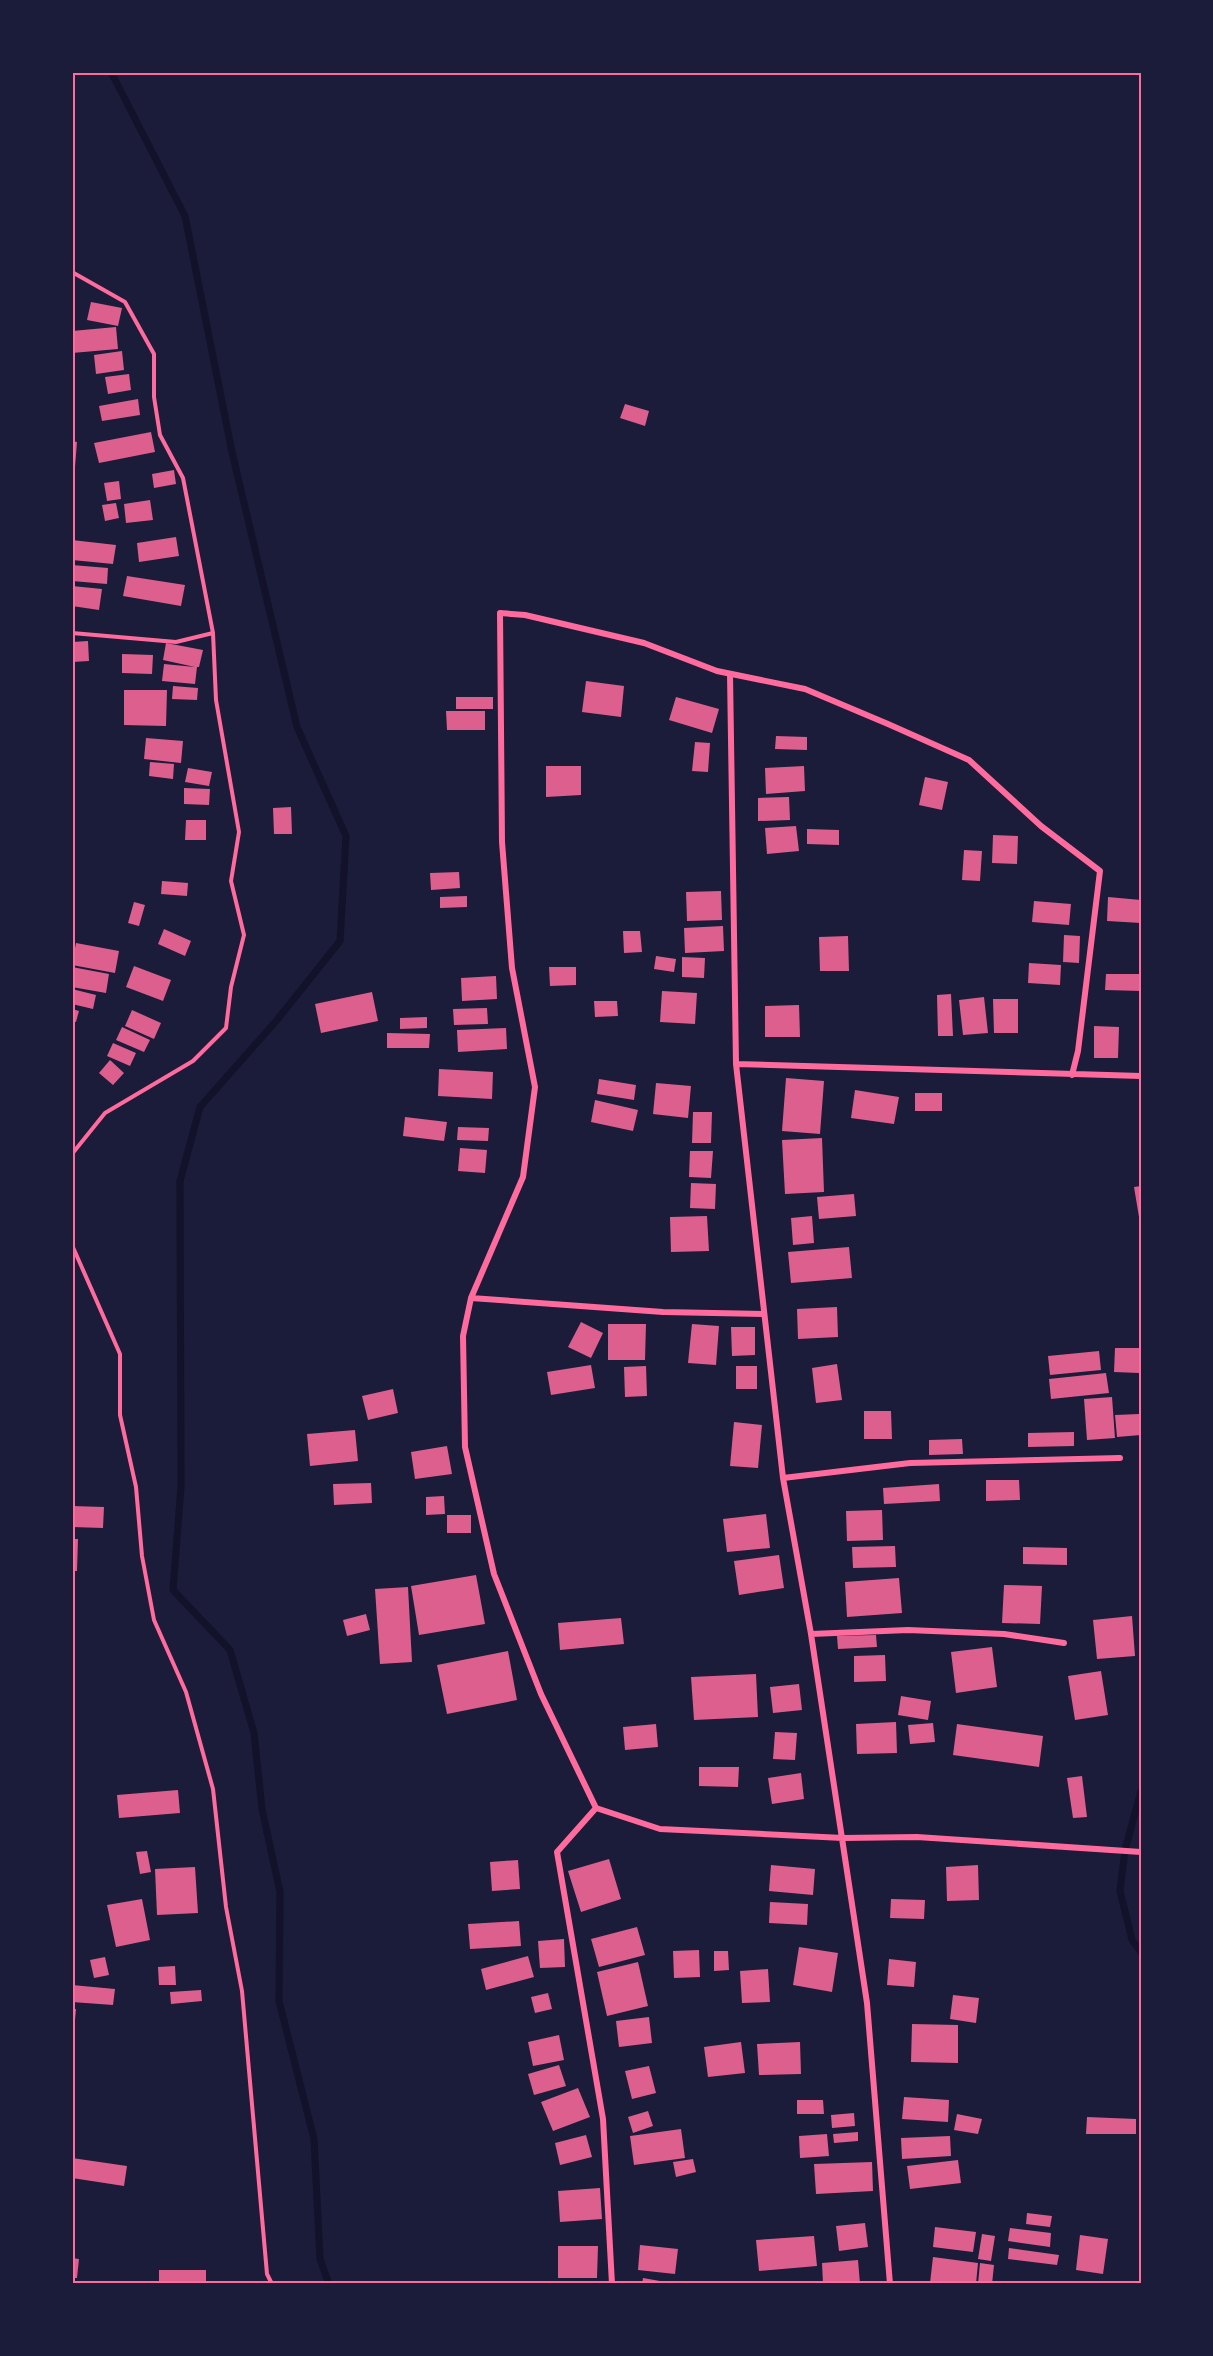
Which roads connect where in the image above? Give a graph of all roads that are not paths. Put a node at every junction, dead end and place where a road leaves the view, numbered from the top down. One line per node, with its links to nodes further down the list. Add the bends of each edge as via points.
1 (730, 674): 2 (street); 3 (street, via 805,689 969,759 1041,826 1100,871); 5 (street, via 644,643 525,615 500,613 502,842 512,968 535,1087 523,1178)
2 (736, 1064): 3 (street); 6 (street)
3 (1072, 1075): 4 (street)
4 (1141, 1076)
5 (471, 1298): 6 (street, via 663,1312); 11 (street, via 463,1336 465,1447 494,1574 541,1694)
6 (764, 1314): 8 (street)
7 (1120, 1458): 8 (street, via 910,1463)
8 (783, 1478): 9 (street)
9 (811, 1634): 10 (street, via 908,1630 1004,1634); 12 (street)
10 (1064, 1642)
11 (596, 1808): 12 (street, via 660,1830); 14 (street, via 557,1852 603,2119)
12 (843, 1838): 13 (street, via 917,1837); 15 (street, via 867,2003)
13 (1141, 1852)
14 (612, 2284)
15 (890, 2284)

